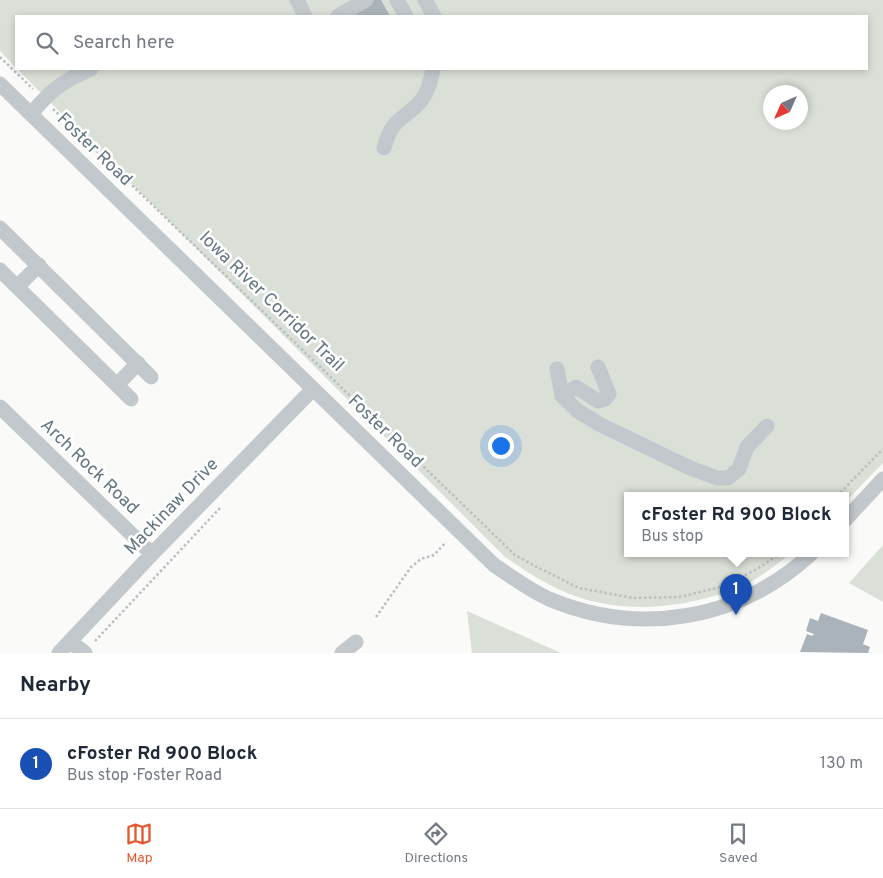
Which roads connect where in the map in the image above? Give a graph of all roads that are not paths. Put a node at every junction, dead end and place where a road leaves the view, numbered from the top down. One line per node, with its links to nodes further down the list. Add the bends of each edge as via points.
1 (297, 0): 5 (street)
2 (366, 0): 6 (street)
3 (397, 0): 7 (street)
4 (425, 0): 8 (street)
5 (304, 15)
6 (340, 15)
7 (405, 15)
8 (433, 15)
9 (88, 70): 12 (street, via 70,77 48,94)
10 (433, 70): 13 (street, via 431,83 420,101 397,121 388,133)
11 (3, 93): 12 (street, Foster Road)
12 (31, 114): 23 (street, Foster Road)
13 (384, 148)
14 (0, 228): 15 (street)
15 (39, 265): 17 (street); 18 (street)
16 (0, 270): 17 (street)
17 (17, 287): 22 (street)
18 (138, 363): 21 (street); 22 (street)
19 (598, 367): 24 (street, via 608,394 606,399 598,401 576,387)
20 (557, 369): 24 (street)
21 (151, 377)
22 (117, 384): 25 (street)
23 (314, 389): 30 (street, Mackinaw Drive); 31 (street, Foster Road, via 494,564 547,598 572,608 598,615 641,619 683,617 743,600 771,585)
24 (562, 396): 27 (street, via 598,424 717,478 728,478 739,469 747,447)
25 (132, 399)
26 (0, 407): 30 (street, Arch Rock Road)
27 (767, 426)
28 (883, 479): 29 (street)
29 (849, 516)
30 (152, 554): 32 (street, Mackinaw Drive)
31 (808, 557)
32 (71, 642): 34 (street); 35 (street, Mackinaw Drive)
33 (356, 642): 36 (street)
34 (87, 650)
35 (59, 653)
36 (342, 653)

